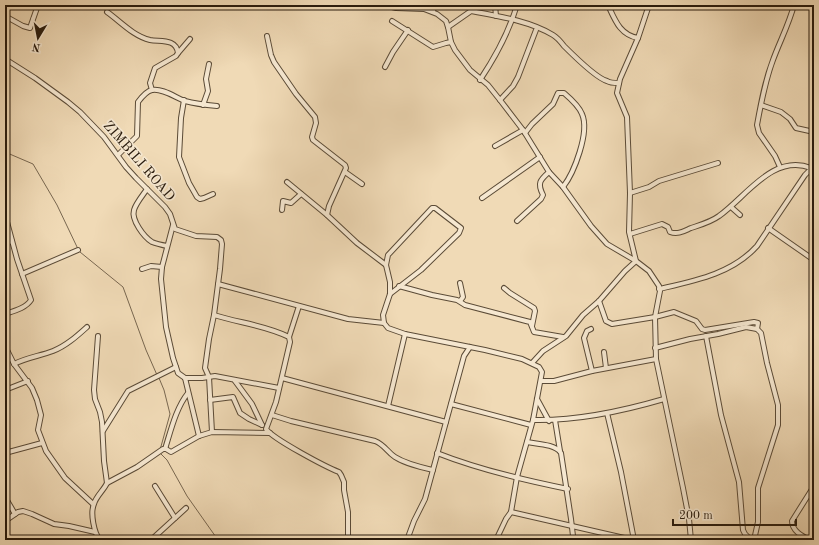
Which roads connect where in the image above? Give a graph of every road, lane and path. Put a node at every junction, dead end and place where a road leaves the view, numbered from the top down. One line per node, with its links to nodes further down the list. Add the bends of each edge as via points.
1 (38, 5): 11 (street, via 30,28)
2 (384, 5): 10 (street)
3 (434, 5): 10 (street)
4 (495, 5): 12 (street)
5 (517, 5): 13 (street)
6 (608, 5): 19 (street, via 620,28 630,37)
7 (649, 5): 19 (street)
8 (794, 5): 32 (street, via 767,76)
9 (107, 12): 22 (street, via 130,30 149,40 175,44)
10 (433, 12): 15 (street, via 446,21)
11 (5, 16)
12 (496, 16): 13 (street); 15 (street, via 471,11)
13 (512, 19): 26 (street, via 498,52); 27 (street, via 559,39 600,78)
14 (392, 21): 16 (street)
15 (448, 27): 21 (street)
16 (408, 30): 21 (street, via 433,47); 25 (street)
17 (536, 30): 30 (street, via 518,77)
18 (267, 36): 42 (street, via 274,62 315,117 313,140 345,165)
19 (638, 38): 27 (street)
20 (190, 39): 22 (street)
21 (451, 42): 26 (street)
22 (178, 53): 28 (street, via 155,68 150,83)
23 (5, 59): 37 (street, ZIMBILI ROAD, via 68,102)
24 (209, 64): 31 (street, via 206,79 208,91)
25 (385, 67)
26 (480, 80): 30 (street)
27 (619, 83): 48 (street, via 618,95 627,117)
28 (152, 90): 29 (street); 37 (street, via 138,102 137,136)
29 (184, 100): 31 (street); 49 (street, via 180,118 179,157 197,197 200,199)
30 (500, 100): 34 (street)
31 (203, 105): 33 (street)
32 (761, 105): 35 (street, via 781,112 796,128); 40 (street, via 758,130)
33 (217, 106)
34 (524, 132): 36 (street); 38 (street); 46 (street, via 548,109 558,93 564,93 576,105 583,115 583,142 571,175)
35 (814, 132)
36 (495, 146)
37 (118, 155): 47 (street, ZIMBILI ROAD)
38 (540, 157): 43 (street); 51 (street)
39 (718, 163): 48 (street, via 658,181)
40 (780, 167): 41 (street); 52 (street, via 761,179)
41 (812, 167): 59 (street)
42 (345, 172): 45 (street); 54 (street)
43 (550, 172): 46 (street); 57 (street, via 540,183 543,195 541,198)
44 (287, 182): 50 (street)
45 (362, 184)
46 (563, 187): 66 (street, via 590,226 607,244)
47 (147, 189): 58 (street, ZIMBILI ROAD, via 166,207); 63 (street, via 134,210 134,218 150,241)
48 (630, 193): 60 (street)
49 (213, 194)
50 (301, 194): 53 (street, via 291,203 283,201); 54 (street)
51 (482, 198)
52 (731, 207): 55 (street); 60 (street, via 715,219 678,233 670,232 662,224)
53 (282, 210)
54 (327, 215): 67 (street)
55 (740, 215)
56 (5, 219): 61 (street)
57 (517, 221)
58 (173, 225): 63 (street); 72 (street, via 178,231 221,240)
59 (768, 228): 65 (street); 75 (street, via 749,254 721,272)
60 (630, 234): 66 (street)
61 (12, 241): 62 (street); 70 (street)
62 (5, 243)
63 (167, 246): 68 (street)
64 (78, 250): 70 (street)
65 (814, 260)
66 (636, 261): 75 (street, via 648,271); 78 (street)
67 (386, 265): 73 (street, via 388,254 432,208 436,208 461,228 421,270); 76 (street)
68 (162, 267): 69 (street, via 151,266); 100 (street, via 165,320)
69 (142, 269)
70 (22, 274): 80 (street, via 31,300 25,306)
71 (460, 283): 77 (street, via 463,297)
72 (218, 284): 79 (street); 81 (street)
73 (399, 286): 76 (street); 77 (street)
74 (504, 288): 84 (street, via 534,308)
75 (659, 289): 82 (street)
76 (390, 294): 83 (street)
77 (460, 301): 84 (street, via 465,306 528,321)
78 (599, 301): 82 (street, via 609,323); 92 (street)
79 (299, 306): 83 (street, via 348,319); 91 (street)
80 (5, 314)
81 (214, 315): 91 (street); 103 (street, via 205,368)
82 (655, 317): 87 (street, via 674,312 696,320 705,330 754,322 758,323); 95 (street)
83 (384, 323): 88 (street, via 388,328)
84 (532, 326): 92 (street, via 536,333)
85 (87, 327): 99 (street, via 69,342 54,350)
86 (591, 329): 102 (street, via 584,338)
87 (757, 329): 90 (street, via 748,327); 161 (street, via 761,334 779,418 758,488 758,522)
88 (405, 334): 94 (street); 116 (street)
89 (98, 336): 125 (street, via 94,390)
90 (706, 336): 95 (street); 160 (street, via 721,415 739,482 743,530)
91 (289, 337): 105 (street)
92 (563, 337): 98 (street)
93 (5, 346): 99 (street)
94 (470, 347): 98 (street); 115 (street, via 464,356)
95 (655, 348): 97 (street)
96 (604, 352): 101 (street)
97 (656, 359): 101 (street); 113 (street)
98 (532, 362): 108 (street, via 542,372)
99 (14, 364): 106 (street)
100 (176, 367): 104 (street, via 178,373); 125 (street, via 128,391)
101 (606, 368): 102 (street)
102 (592, 371): 108 (street, via 554,381)
103 (209, 377): 104 (street); 107 (street); 114 (street)
104 (185, 378): 111 (street)
105 (282, 378): 109 (street); 116 (street)
106 (28, 381): 110 (street); 130 (street, via 37,400 40,415 38,430)
107 (235, 381): 109 (street); 123 (street, via 252,404)
108 (542, 381): 112 (street)
109 (279, 388): 118 (street)
110 (5, 390)
111 (188, 393): 128 (street); 131 (street, via 175,418)
112 (537, 399): 119 (street); 121 (street)
113 (664, 399): 117 (street); 159 (street)
114 (210, 400): 123 (street, via 233,397 240,413); 127 (street)
115 (451, 404): 122 (street); 124 (street)
116 (388, 406): 122 (street)
117 (607, 412): 120 (street); 158 (street)
118 (272, 415): 126 (street); 135 (street, via 375,441 401,460)
119 (533, 420): 121 (street); 124 (street)
120 (555, 420): 121 (street); 132 (street)
121 (549, 421)
122 (446, 422): 134 (street)
123 (262, 425): 126 (street)
124 (530, 425): 129 (street)
125 (102, 431): 137 (street)
126 (268, 431): 127 (street); 154 (street, via 341,475 349,519)
127 (212, 432): 128 (street)
128 (199, 436): 131 (street, via 171,452)
129 (527, 442): 132 (street, via 558,449); 136 (street)
130 (42, 443): 133 (street); 142 (street, via 62,474)
131 (165, 449): 137 (street)
132 (560, 452): 139 (street)
133 (5, 453)
134 (438, 453): 135 (street); 136 (street, via 475,467)
135 (433, 470): 155 (street, via 425,499)
136 (517, 477): 139 (street); 144 (street)
137 (107, 483): 142 (street)
138 (155, 486): 146 (street)
139 (568, 489): 148 (street)
140 (813, 489): 151 (street, via 792,521 794,529)
141 (5, 497): 145 (street)
142 (93, 504): 149 (street)
143 (186, 508): 146 (street)
144 (511, 512): 148 (street); 156 (street)
145 (15, 514): 147 (street); 149 (street, via 28,512 50,523)
146 (175, 518): 153 (street)
147 (5, 521)
148 (572, 527): 150 (street); 157 (street)
149 (95, 532): 152 (street)
150 (612, 538): 158 (street)
151 (803, 538): 162 (street)
152 (100, 540)
153 (151, 540)
154 (348, 540)
155 (408, 540)
156 (496, 540)
157 (572, 540)
158 (633, 540)
159 (691, 540)
160 (751, 540)
161 (754, 540)
162 (810, 540)

